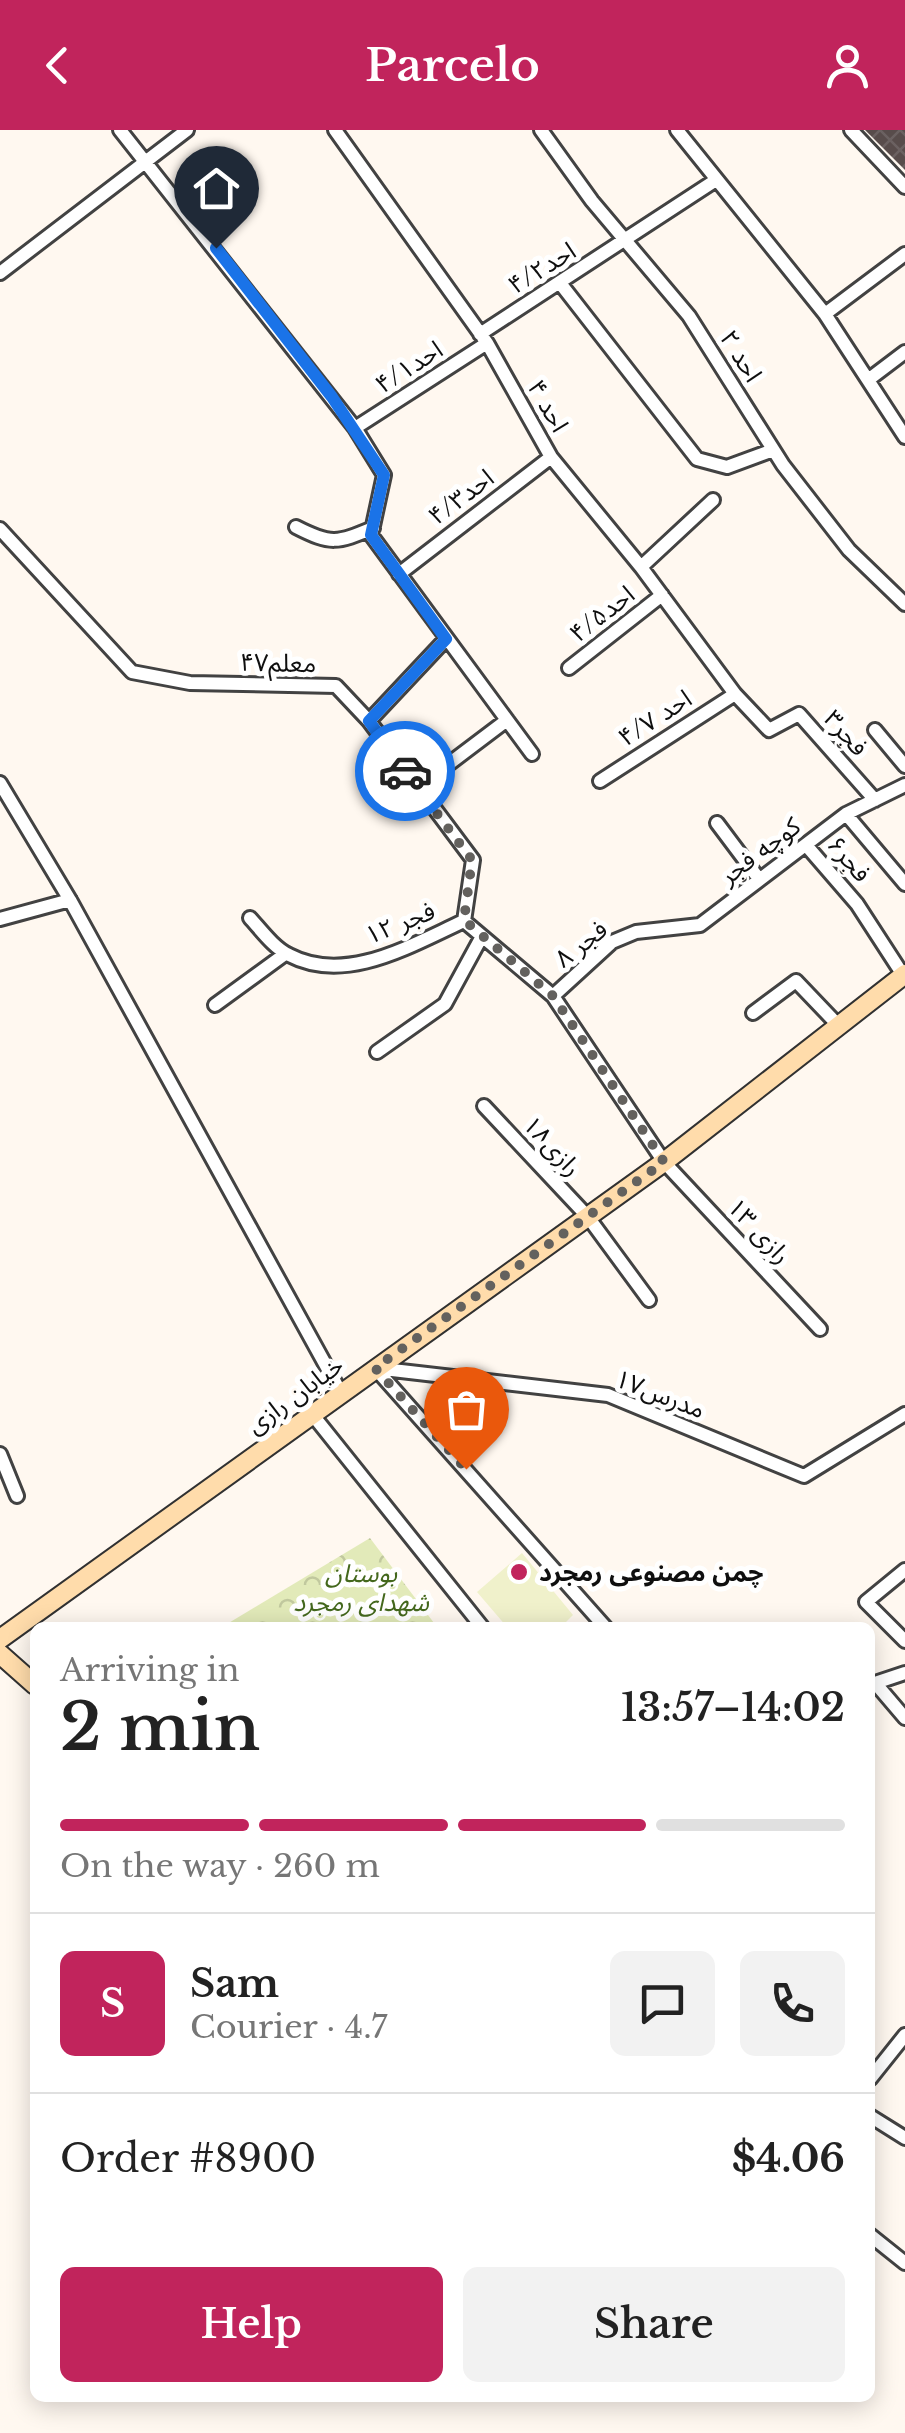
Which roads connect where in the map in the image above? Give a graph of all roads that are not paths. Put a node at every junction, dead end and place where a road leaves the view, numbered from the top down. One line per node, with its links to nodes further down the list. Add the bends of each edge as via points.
1 (120, 130): 7 (street)
2 (187, 130): 7 (street)
3 (336, 130): 15 (street, احد ۴)
4 (541, 130): 10 (street, احد ۲)
5 (677, 130): 8 (street)
6 (850, 130): 9 (street)
7 (146, 161): 12 (street); 18 (street)
8 (716, 180): 10 (street, احد۴/۲); 14 (street)
9 (904, 183)
10 (628, 240): 13 (street, احد۴/۲); 20 (street, احد ۲, via 689,316)
11 (905, 254): 14 (street)
12 (0, 274)
13 (560, 283): 15 (street, احد۴/۲); 20 (street, via 697,459 728,467)
14 (825, 314): 17 (street)
15 (483, 339): 18 (street, احد۴/۱); 21 (street, احد ۴)
16 (905, 352): 17 (street)
17 (868, 380): 19 (street)
18 (356, 428): 24 (street, via 384,475)
19 (905, 436)
20 (773, 450): 29 (street, احد ۲, via 850,550)
21 (551, 457): 26 (street, احد ۴); 27 (street, احد۴/۳)
22 (713, 500): 26 (street)
23 (296, 527): 24 (street, via 325,542)
24 (373, 528): 27 (street, via 371,535)
25 (0, 529): 34 (street, معلم۴۷, via 132,672 190,683 336,686)
26 (641, 567): 28 (street, احد ۴)
27 (399, 574): 30 (street)
28 (662, 595): 31 (street, احد۴/۵); 32 (street, احد ۴)
29 (905, 604)
30 (446, 639): 33 (street); 34 (street)
31 (569, 668)
32 (735, 694): 38 (street, احد ۴/۷); 42 (street, فجر۳, via 769,730 799,714)
33 (507, 720): 36 (street); 41 (street)
34 (369, 721): 41 (street, معلم۴۷)
35 (875, 730): 37 (street)
36 (532, 754)
37 (905, 766)
38 (600, 781)
39 (0, 783): 48 (street)
40 (905, 785): 42 (street, کوچه فجر)
41 (417, 788): 51 (street, معلم۴۷, via 472,860)
42 (875, 800): 43 (street, کوچه فجر)
43 (846, 814): 45 (street, کوچه فجر); 47 (street)
44 (717, 823): 46 (street)
45 (806, 845): 46 (street, کوچه فجر); 55 (street, فجر۶, via 857,904)
46 (759, 879): 52 (street, کوچه فجر, via 700,925)
47 (905, 884)
48 (70, 900): 50 (street); 67 (street)
49 (250, 918): 54 (street)
50 (0, 919)
51 (464, 920): 53 (street, فجر ۸); 54 (street, فجر ۱۲, via 379,959 320,967)
52 (636, 932): 56 (street, فجر ۸, via 612,942)
53 (481, 938): 56 (street, فجر ۸); 60 (street, via 444,1004)
54 (285, 954): 57 (street)
55 (904, 976): 59 (street, خیابان رازی)
56 (553, 996): 62 (street, رازی ۱۳)
57 (215, 1005)
58 (753, 1013): 59 (street, via 796,981)
59 (838, 1024): 62 (street, خیابان رازی)
60 (377, 1052)
61 (484, 1106): 63 (street, رازی۱۸)
62 (664, 1162): 63 (street, خیابان رازی); 65 (street, رازی ۱۳)
63 (588, 1217): 64 (street, رازی۱۸); 66 (street, خیابان رازی)
64 (649, 1300)
65 (820, 1329)
66 (375, 1368): 67 (street, خیابان رازی); 69 (street, مدرس۱۷, via 608,1395 804,1476); 74 (street)
67 (341, 1393): 68 (street, خیابان رازی)
68 (312, 1414): 73 (street); 75 (street, خیابان رازی)
69 (905, 1414)
70 (0, 1454): 71 (street)
71 (17, 1496)
72 (905, 1570): 76 (street, via 866,1602)
73 (478, 1622)
74 (601, 1622)
75 (0, 1639)
76 (905, 1641)
77 (0, 1654): 79 (street)
78 (905, 1672): 80 (street)
79 (30, 1681)
80 (875, 1683)
81 (875, 1686): 82 (street)
82 (905, 1718)
83 (905, 2035): 84 (street)
84 (875, 2073)
85 (875, 2119): 86 (street)
86 (905, 2138)
87 (875, 2239): 88 (street)
88 (905, 2262)

